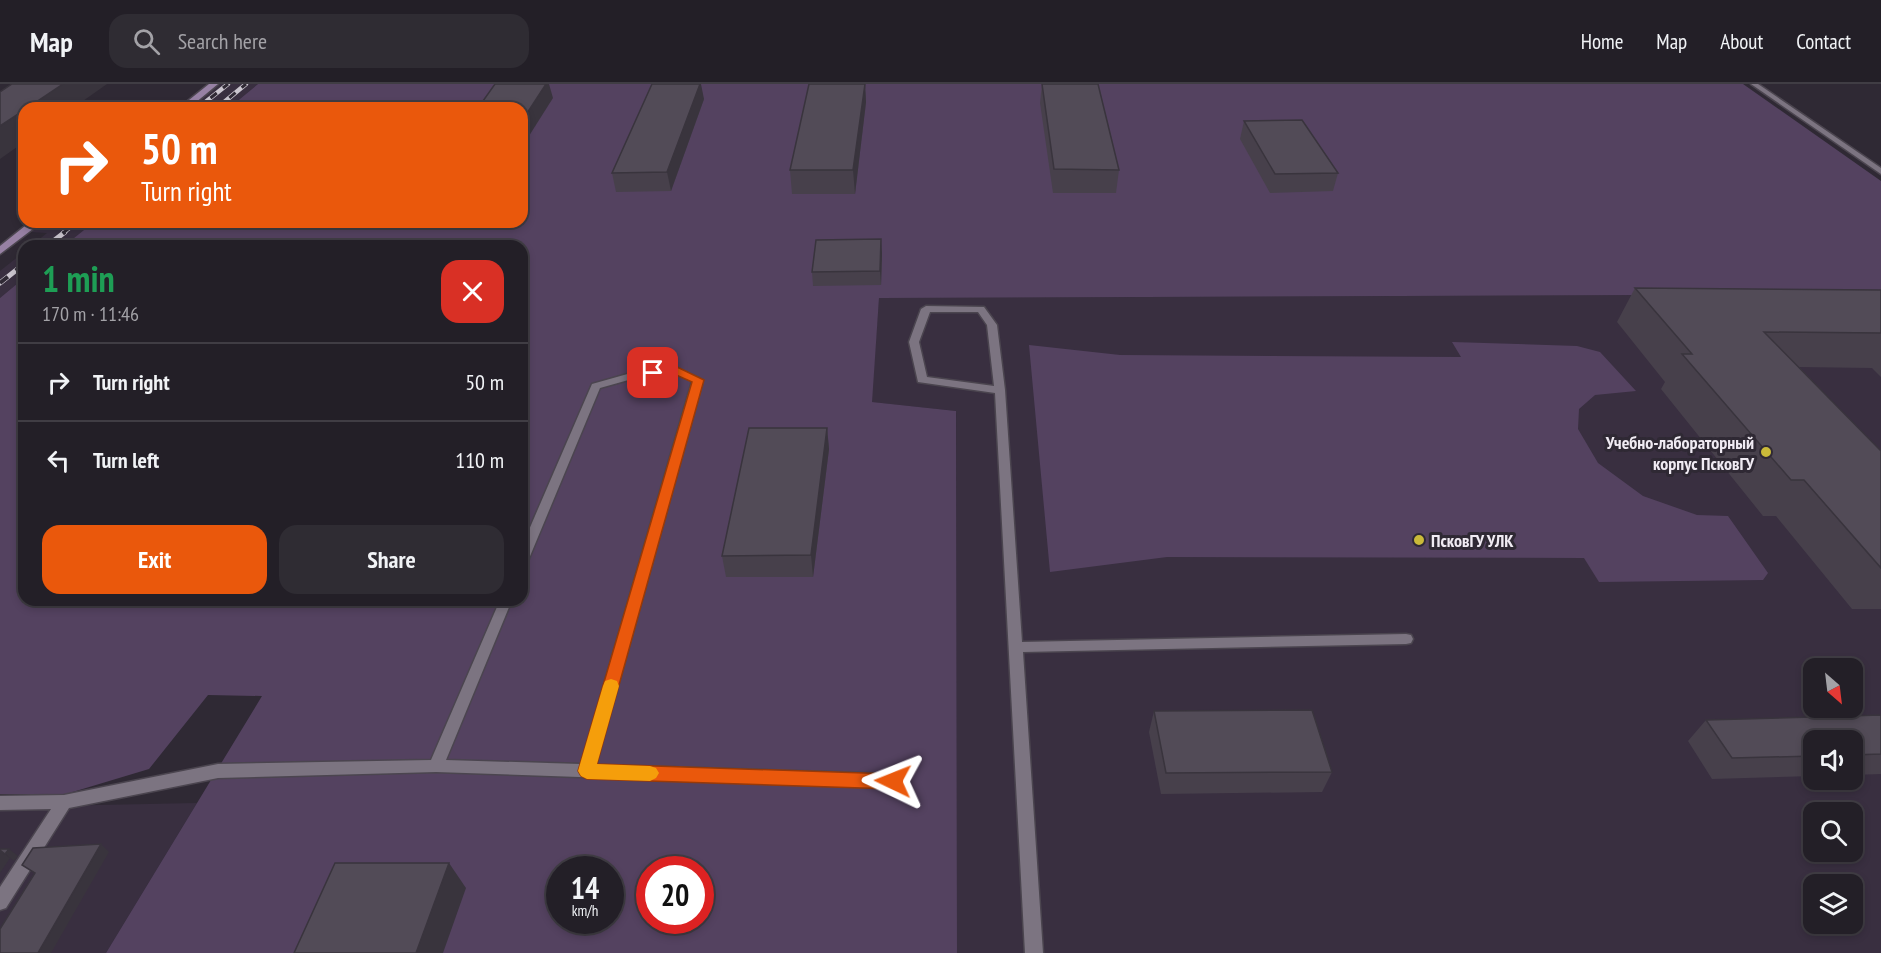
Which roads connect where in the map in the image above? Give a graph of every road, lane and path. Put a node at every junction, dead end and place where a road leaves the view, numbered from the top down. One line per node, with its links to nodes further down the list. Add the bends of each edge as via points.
1 (214, 84): 3 (main road)
2 (1754, 84): 4 (lane)
3 (191, 102)
4 (1881, 172)
5 (29, 228): 6 (main road)
6 (0, 251)
7 (1000, 390): 7 (lane, via 992,325 981,309 926,309 914,342 922,380); 11 (lane)
8 (528, 547): 13 (lane, via 596,386 675,370 698,380)
9 (503, 606): 12 (lane)
10 (1406, 639): 11 (lane)
11 (1016, 647): 18 (lane)
12 (436, 766): 13 (lane); 15 (lane, via 218,771)
13 (587, 771): 14 (lane)
14 (893, 781)
15 (64, 802): 16 (lane); 17 (lane)
16 (0, 803)
17 (0, 902)
18 (1034, 953)

